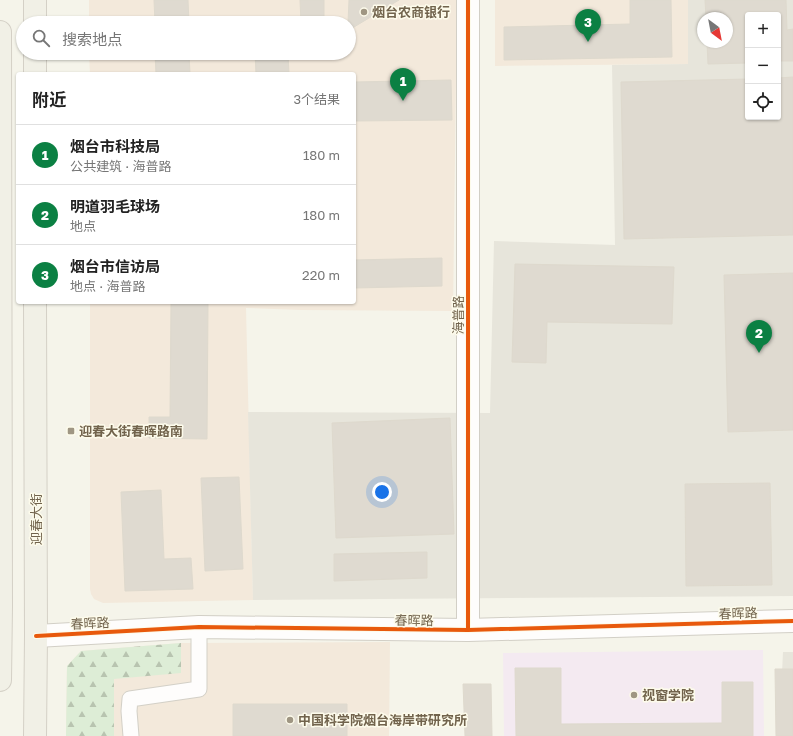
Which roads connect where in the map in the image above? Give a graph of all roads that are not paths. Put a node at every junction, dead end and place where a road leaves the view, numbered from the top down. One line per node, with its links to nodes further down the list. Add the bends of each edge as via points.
1 (35, 0): 3 (main road)
2 (468, 0): 10 (street, 海普路)
3 (35, 16)
4 (0, 32): 12 (main road)
5 (35, 60): 6 (main road)
6 (35, 72)
7 (36, 304): 11 (main road, 迎春大街)
8 (793, 621): 10 (street, 春晖路)
9 (199, 627): 10 (street, 春晖路); 11 (street, 春晖路); 14 (street, via 199,689 130,699)
10 (468, 630)
11 (36, 636): 13 (main road, 迎春大街)
12 (0, 680)
13 (35, 736)
14 (131, 736)

